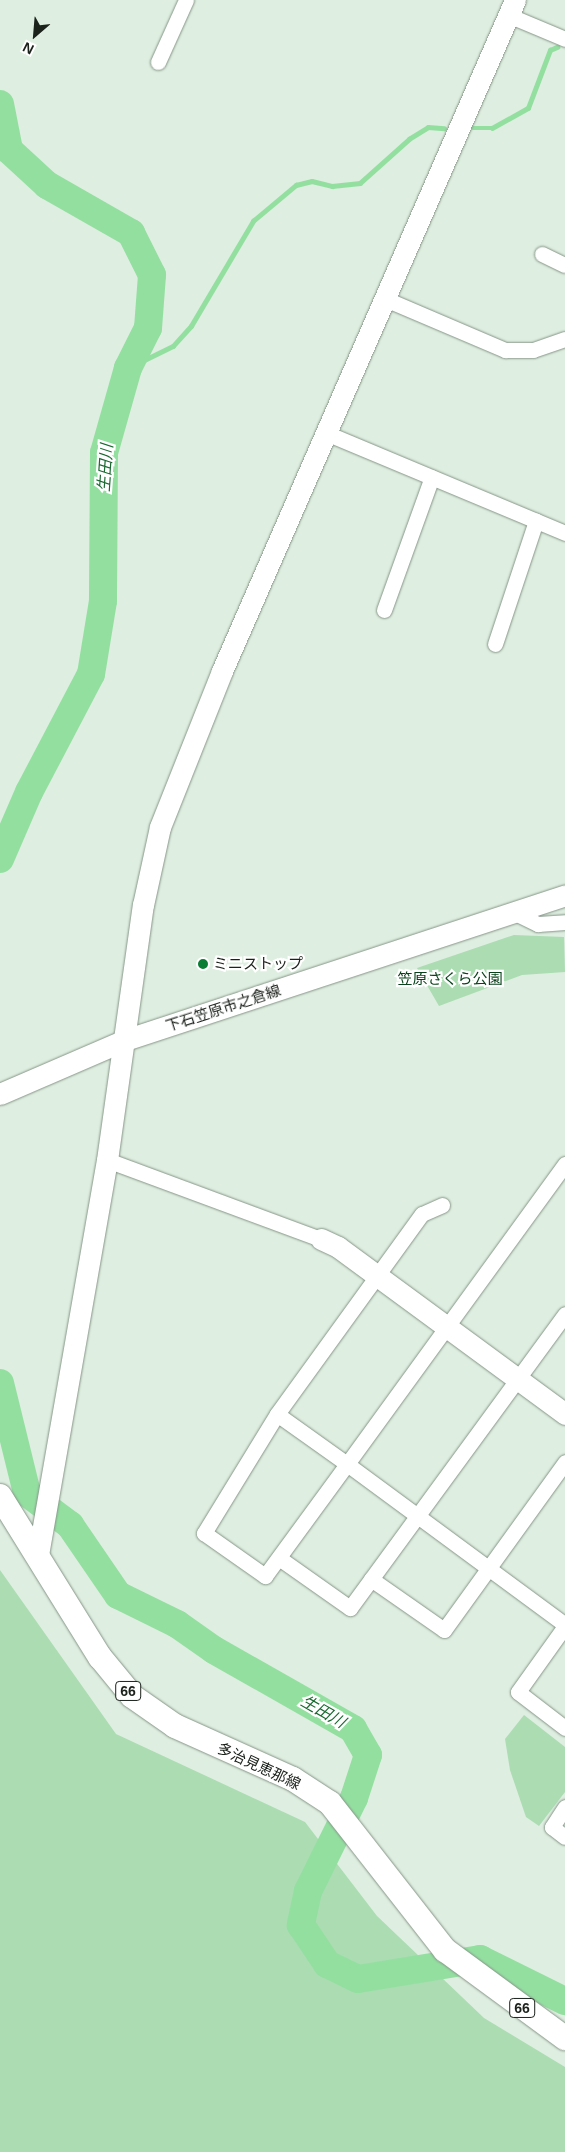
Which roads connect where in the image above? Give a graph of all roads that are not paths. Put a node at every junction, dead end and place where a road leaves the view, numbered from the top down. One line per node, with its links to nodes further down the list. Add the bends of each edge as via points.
1 (186, 0): 4 (street)
2 (512, 7): 3 (street); 7 (street)
3 (565, 39)
4 (158, 62)
5 (542, 254): 6 (street)
6 (565, 265)
7 (383, 298): 8 (street, via 504,350 533,350); 9 (street)
8 (565, 339)
9 (326, 432): 10 (street); 18 (street, via 222,671 160,827 143,905)
10 (432, 477): 11 (street); 13 (street)
11 (536, 521): 12 (street); 14 (street)
12 (565, 533)
13 (384, 610)
14 (495, 644)
15 (565, 895): 16 (street, 下石笠原市之倉線)
16 (513, 912): 17 (street, via 538,924); 18 (street, 下石笠原市之倉線)
17 (565, 922)
18 (126, 1040): 19 (street, 下石笠原市之倉線); 20 (street)
19 (0, 1094)
20 (107, 1160): 23 (street); 34 (street)
21 (565, 1164): 26 (street)
22 (442, 1205): 24 (street, via 422,1214)
23 (321, 1239): 24 (street)
24 (377, 1276): 26 (street); 28 (street)
25 (565, 1314): 27 (street)
26 (448, 1326): 27 (street); 31 (street)
27 (517, 1379): 29 (street); 33 (street)
28 (277, 1414): 31 (street); 35 (street, via 204,1532 266,1576)
29 (565, 1414)
30 (565, 1462): 36 (street)
31 (347, 1464): 33 (street); 35 (street)
32 (0, 1496): 34 (main road, 多治見恵那線 / 66)
33 (418, 1516): 36 (street); 37 (street)
34 (38, 1556): 42 (main road, 多治見恵那線 / 66, via 100,1657 132,1696 175,1726 293,1779 330,1803 357,1833 445,1950 480,1979)
35 (279, 1558): 37 (street, via 350,1608)
36 (488, 1568): 37 (street, via 444,1630); 38 (street)
37 (371, 1579)
38 (565, 1626): 39 (street, via 518,1692)
39 (565, 1728)
40 (565, 1807): 41 (street, via 552,1827)
41 (565, 1837)
42 (565, 2038)

